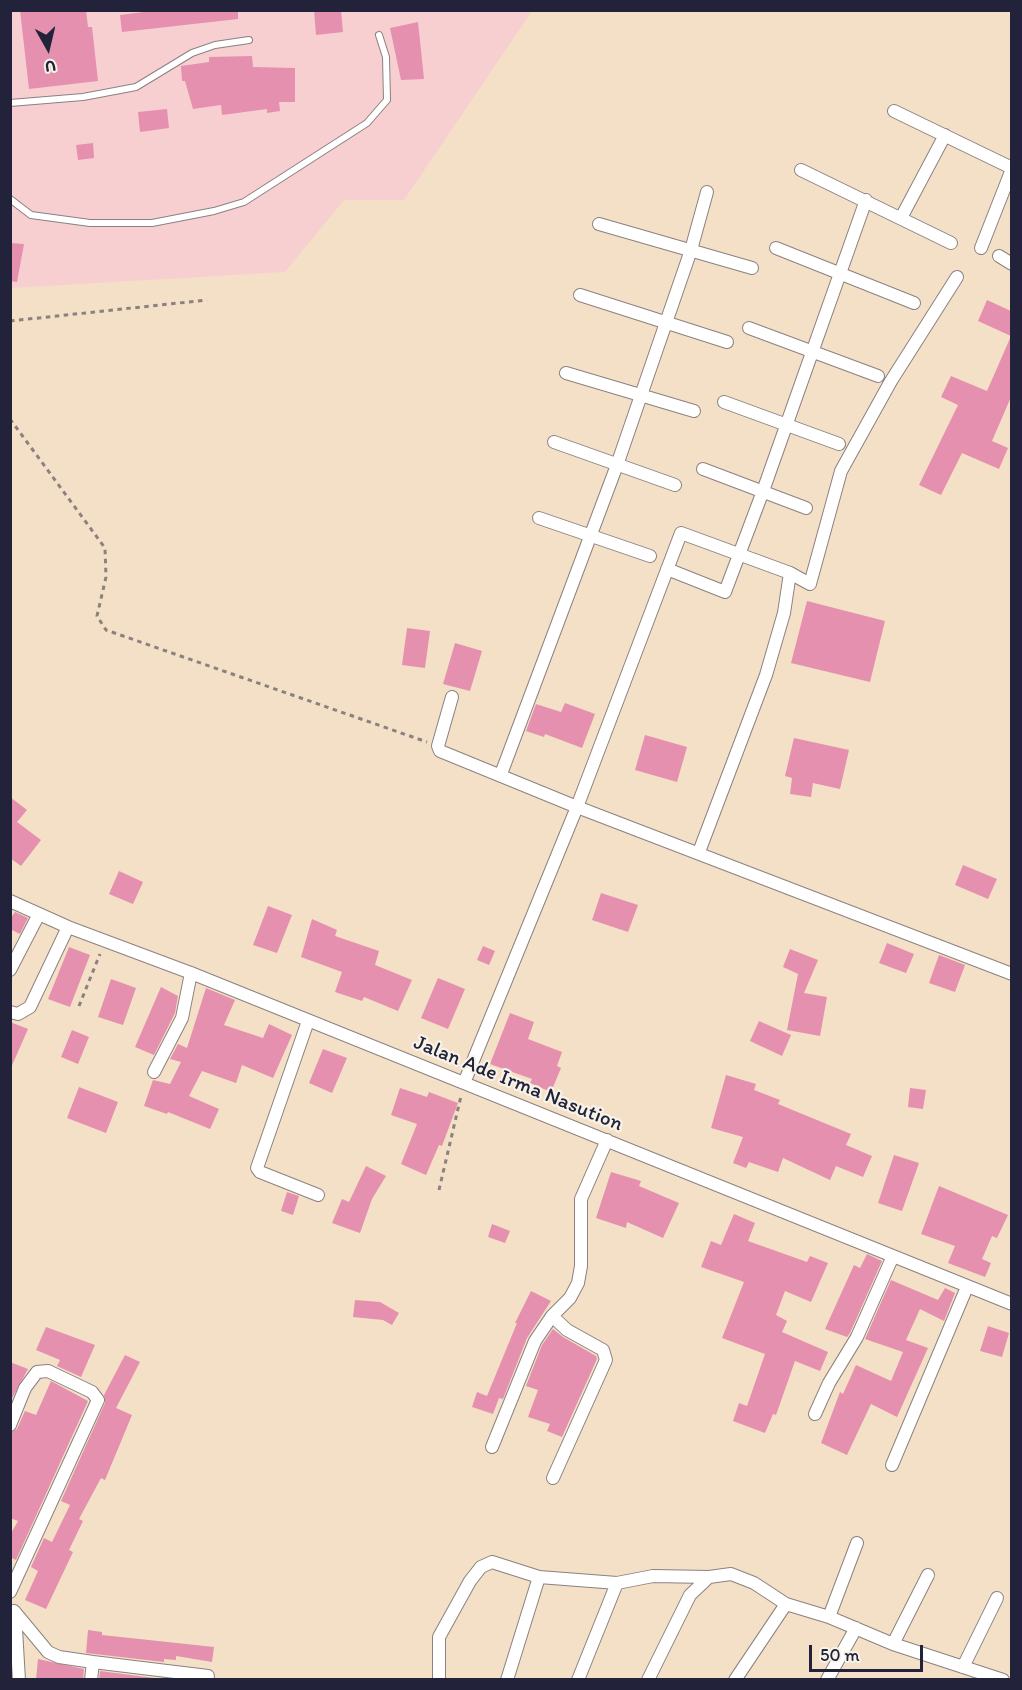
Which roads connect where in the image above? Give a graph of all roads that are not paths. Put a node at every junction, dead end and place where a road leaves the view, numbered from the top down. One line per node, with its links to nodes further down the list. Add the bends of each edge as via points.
1 (379, 34): 9 (lane, via 386,57 387,100 367,123 244,202 152,223 90,223 31,215)
2 (249, 40): 3 (lane, via 192,53 136,87 83,97)
3 (10, 103)
4 (894, 111): 5 (street)
5 (945, 135): 6 (street); 11 (street)
6 (1011, 169): 15 (street)
7 (801, 170): 10 (street)
8 (707, 192): 16 (street)
9 (10, 199)
10 (866, 200): 11 (street); 20 (street)
11 (901, 218): 13 (street)
12 (599, 224): 16 (street)
13 (951, 243)
14 (776, 248): 20 (street)
15 (981, 248)
16 (690, 250): 19 (street); 24 (street)
17 (999, 256): 18 (street)
18 (1011, 264)
19 (752, 268)
20 (839, 275): 23 (street); 27 (street)
21 (957, 277): 46 (street, via 891,381 842,471 810,584)
22 (580, 295): 24 (street)
23 (914, 303)
24 (666, 324): 26 (street); 30 (street)
25 (749, 328): 27 (street)
26 (727, 342)
27 (812, 352): 29 (street); 33 (street)
28 (566, 373): 30 (street)
29 (878, 376)
30 (641, 394): 32 (street); 36 (street)
31 (724, 402): 33 (street)
32 (694, 411)
33 (786, 424): 35 (street); 39 (street)
34 (554, 442): 36 (street)
35 (839, 444)
36 (616, 465): 38 (street); 42 (street)
37 (703, 469): 39 (street)
38 (675, 485)
39 (763, 491): 40 (street); 44 (street)
40 (806, 508)
41 (539, 518): 42 (street)
42 (589, 536): 43 (street); 48 (street)
43 (650, 556)
44 (740, 556): 45 (street, via 725,592); 45 (street, via 681,533); 46 (street)
45 (668, 569): 49 (street)
46 (790, 573): 50 (street, via 784,613 766,675)
47 (452, 697): 48 (street, via 438,746 445,754)
48 (501, 774): 49 (street)
49 (577, 807): 50 (street); 60 (street)
50 (699, 852): 56 (street)
51 (10, 901): 52 (street, Jalan Ade Irma Nasution)
52 (39, 914): 53 (street, Jalan Ade Irma Nasution); 54 (street)
53 (68, 927): 55 (street, Jalan Ade Irma Nasution); 57 (street, via 30,1006 18,1014)
54 (10, 970)
55 (191, 973): 58 (street, Jalan Ade Irma Nasution); 59 (street, via 185,1008)
56 (1011, 974)
57 (10, 1012)
58 (308, 1021): 60 (street, Jalan Ade Irma Nasution); 62 (street, via 257,1168)
59 (154, 1072)
60 (464, 1083): 61 (street, Jalan Ade Irma Nasution)
61 (607, 1140): 63 (street, Jalan Ade Irma Nasution); 66 (street, via 581,1198 582,1266 578,1284)
62 (318, 1195)
63 (893, 1256): 64 (street, Jalan Ade Irma Nasution); 67 (street, via 857,1337)
64 (967, 1287): 65 (street, Jalan Ade Irma Nasution); 70 (street)
65 (1011, 1304)
66 (552, 1316): 69 (street, via 535,1341); 71 (street, via 567,1330 603,1350 606,1360)
67 (815, 1414)
68 (10, 1425): 77 (street, via 37,1372 48,1371 93,1392 98,1400)
69 (492, 1447)
70 (892, 1465)
71 (553, 1478)
72 (857, 1543): 81 (street)
73 (928, 1575): 83 (street)
74 (539, 1577): 76 (street); 92 (street, via 492,1562 481,1567 439,1637); 93 (street)
75 (709, 1577): 76 (street, via 653,1576); 79 (street, via 731,1574 754,1583); 95 (street, via 690,1595)
76 (617, 1583): 94 (street)
77 (10, 1592)
78 (997, 1598): 87 (street)
79 (786, 1604): 81 (street); 96 (street)
80 (12, 1609): 84 (street); 85 (street)
81 (829, 1617): 82 (street)
82 (856, 1629): 83 (street); 97 (street)
83 (893, 1644): 87 (street)
84 (44, 1649): 85 (street, via 27,1651); 86 (street, via 59,1657)
85 (20, 1658): 90 (street)
86 (93, 1662): 88 (street); 91 (street)
87 (963, 1667): 98 (street)
88 (169, 1676): 89 (street)
89 (208, 1676)
90 (19, 1680)
91 (91, 1680)
92 (439, 1680)
93 (507, 1680)
94 (578, 1680)
95 (648, 1680)
96 (735, 1680)
97 (827, 1680)
98 (1003, 1680)

